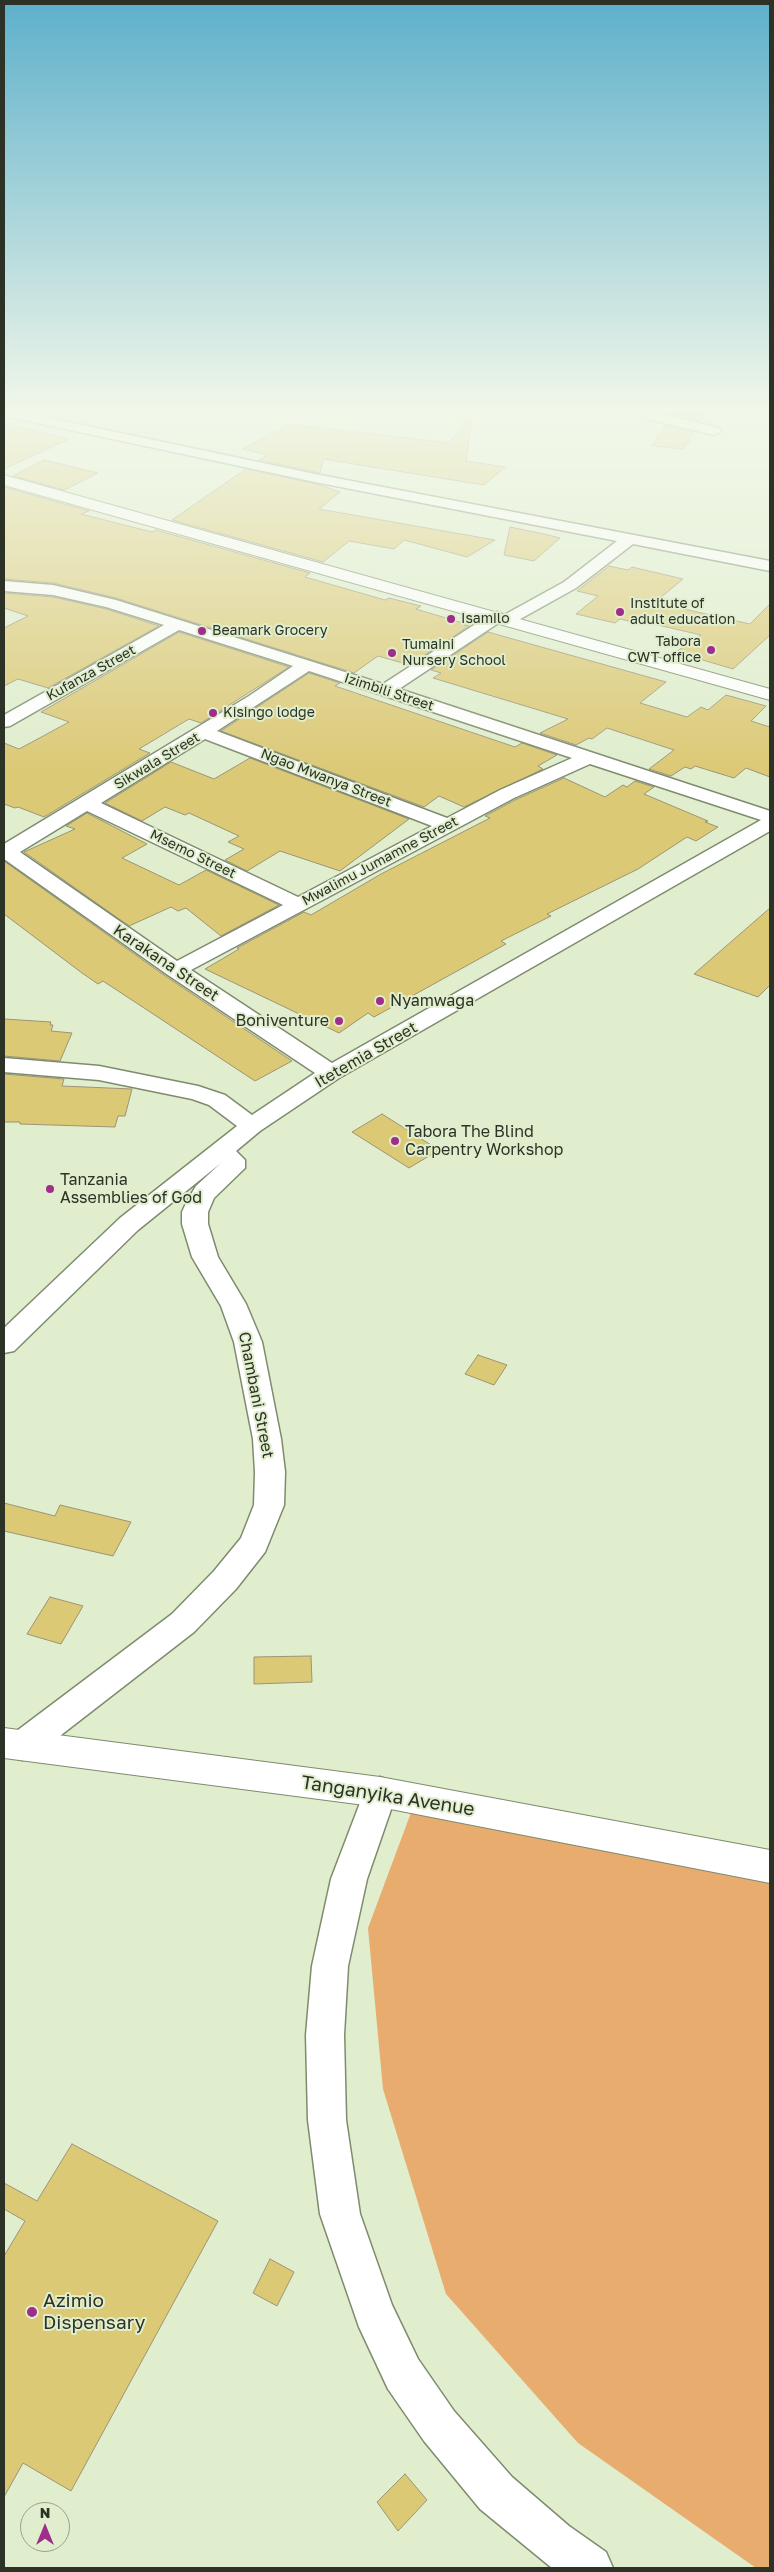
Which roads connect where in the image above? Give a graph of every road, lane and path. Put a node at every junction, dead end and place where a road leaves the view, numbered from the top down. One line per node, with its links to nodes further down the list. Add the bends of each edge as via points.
1 (192, 532): 8 (main road)
2 (600, 532): 3 (street)
3 (631, 538): 4 (street); 8 (street, via 570,585)
4 (770, 566)
5 (4, 586): 6 (street, Izimbili Street)
6 (34, 588): 7 (street); 9 (street, Izimbili Street, via 79,595)
7 (4, 604)
8 (502, 618): 11 (street); 12 (main road)
9 (178, 624): 10 (street, Izimbili Street); 13 (street, Kufanza Street)
10 (305, 666): 11 (street, Izimbili Street); 14 (street, Sikwala Street)
11 (385, 690): 15 (street, Izimbili Street)
12 (770, 695)
13 (4, 722)
14 (204, 732): 16 (street, Sikwala Street); 19 (street, Ngao Mwanya Street)
15 (588, 758): 17 (street, Izimbili Street); 19 (street, Mwalimu Jumamne Street)
16 (88, 804): 20 (street, Sikwala Street); 21 (street, Msemo Street)
17 (770, 817)
18 (770, 823): 24 (street, Itetemia Street)
19 (448, 825): 21 (street, Mwalimu Jumamne Street)
20 (5, 851): 22 (street, Karakana Street)
21 (297, 904): 22 (street, Mwalimu Jumamne Street)
22 (176, 970): 24 (street, Karakana Street)
23 (4, 1065): 25 (street, via 99,1074 189,1091 217,1100)
24 (331, 1073): 25 (street, Itetemia Street)
25 (252, 1126): 26 (street, Itetemia Street)
26 (218, 1151): 27 (street, Itetemia Street, via 129,1224); 28 (street, Chambani Street, via 233,1160 233,1168 205,1192 195,1212 195,1224 205,1256 234,1304 248,1342 267,1439 269,1505 254,1544 183,1623)
27 (4, 1344)
28 (13, 1744): 29 (main road, Tanganyika Avenue)
29 (380, 1792): 30 (main road, Tanganyika Avenue); 31 (street, via 349,1879 330,1966 325,2035 327,2110 340,2214 374,2312 403,2374 439,2426 496,2493 553,2542)
30 (770, 1867)
31 (590, 2568)

